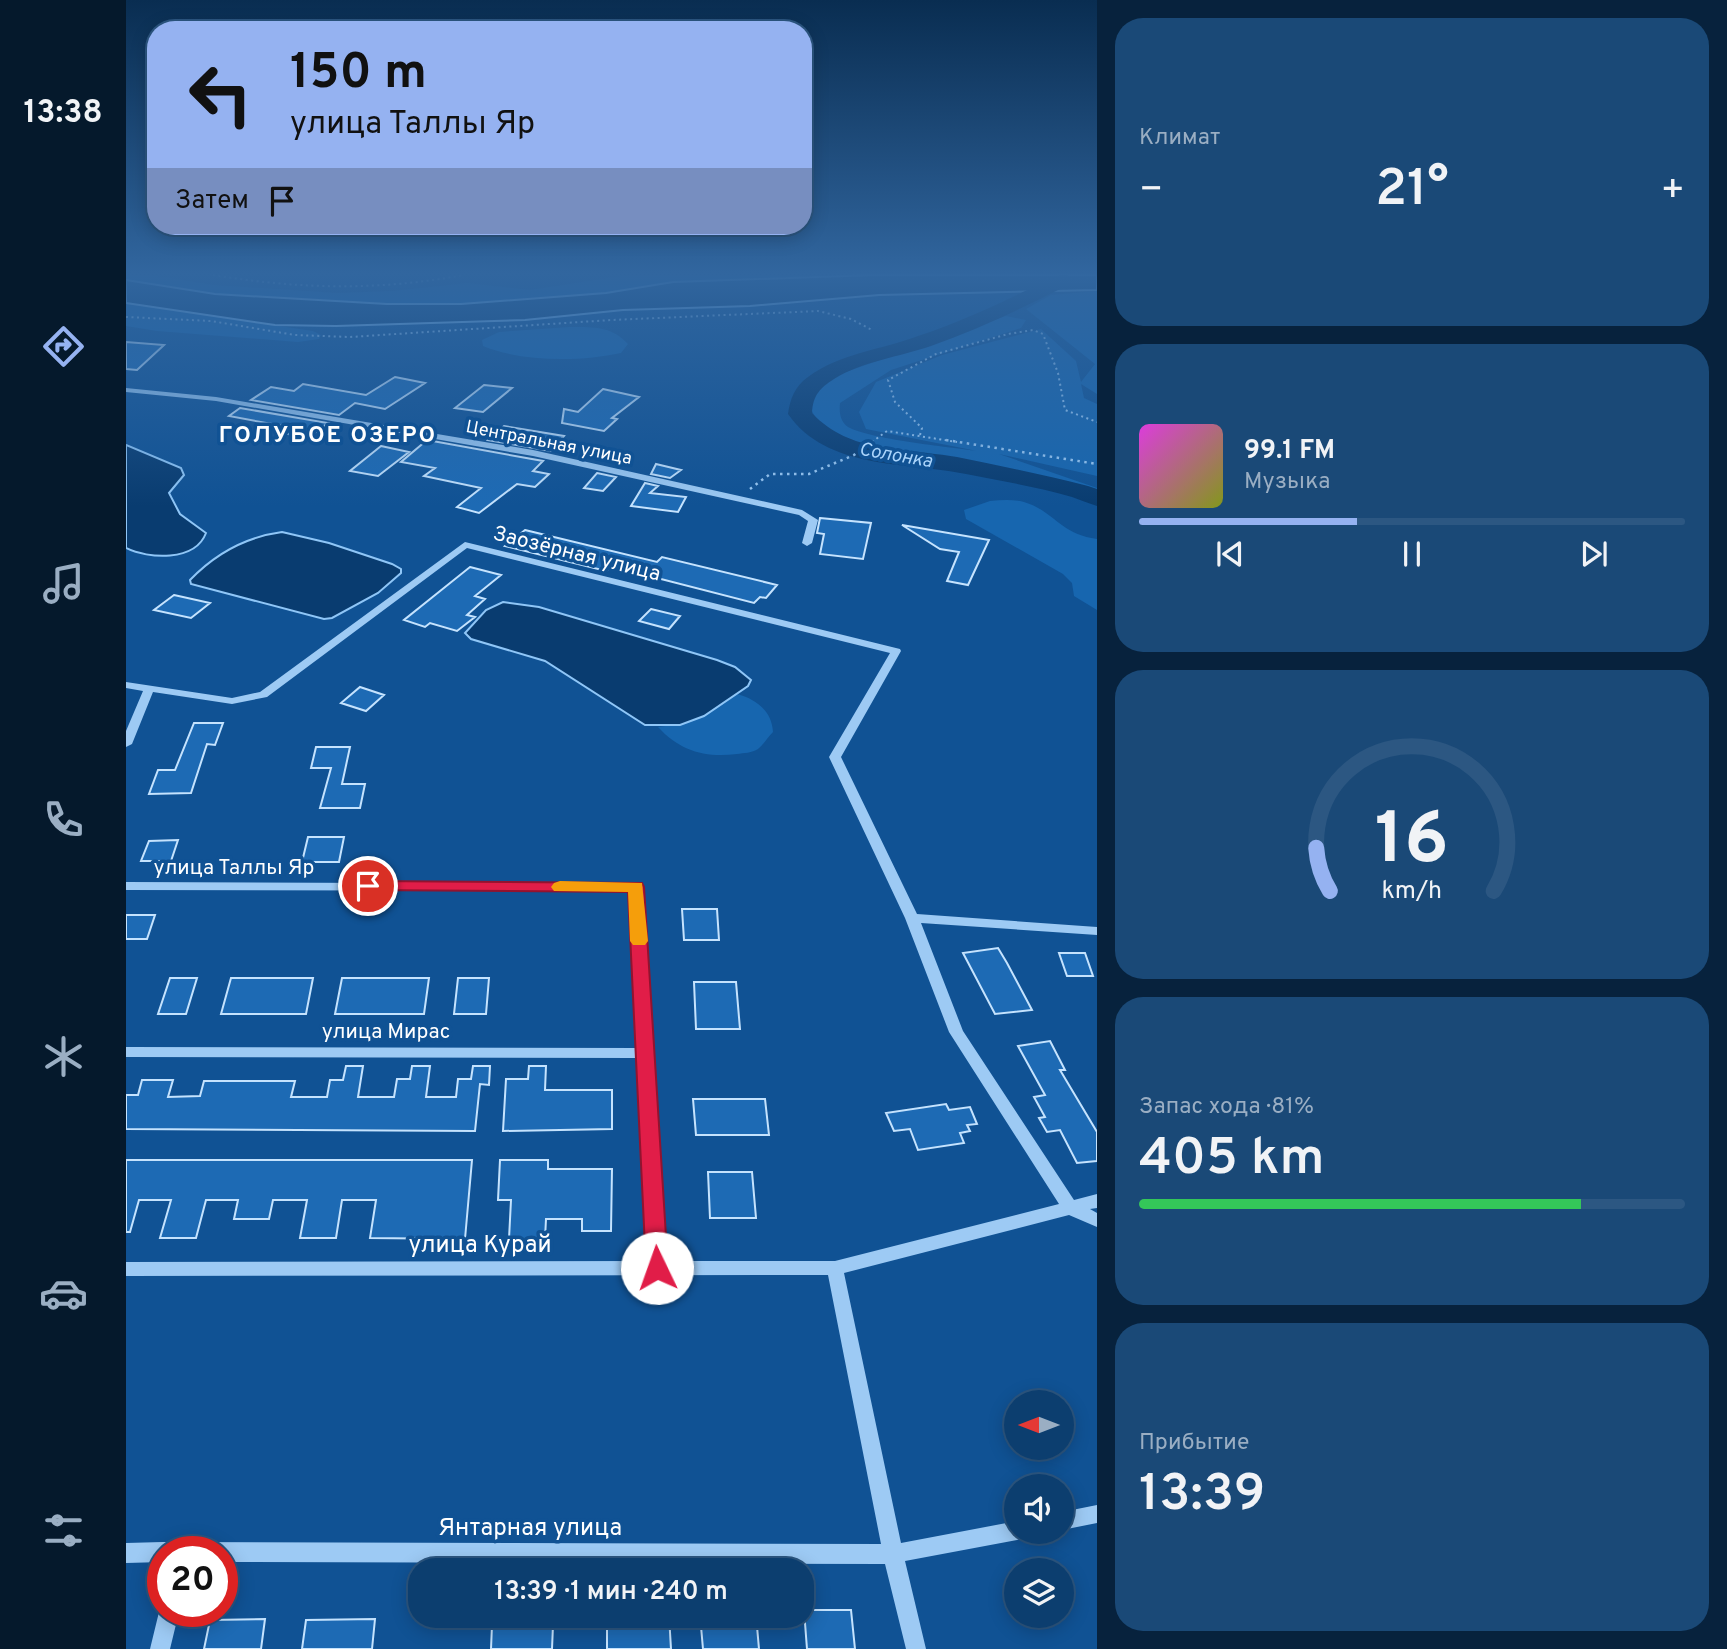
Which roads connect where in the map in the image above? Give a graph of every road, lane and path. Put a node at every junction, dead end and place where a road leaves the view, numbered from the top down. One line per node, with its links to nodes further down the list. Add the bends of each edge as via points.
1 (943, 352): 5 (path, via 888,380 894,402 922,428)
2 (1050, 352): 4 (path, via 1065,410)
3 (126, 390): 7 (street, Центральная улица, via 216,399 533,453)
4 (1097, 422)
5 (920, 435): 6 (path); 7 (path, via 887,430 853,455 809,474 770,474)
6 (1097, 464)
7 (738, 499): 8 (street, Центральная улица, via 810,516)
8 (807, 543)
9 (126, 685): 10 (street, Заозёрная улица)
10 (149, 690): 11 (street); 13 (street, Заозёрная улица, via 232,701 263,695 465,545 896,651 835,757)
11 (126, 744)
12 (126, 886): 16 (street, улица Таллы Яр, via 636,887)
13 (912, 918): 14 (street); 18 (street, via 956,1032)
14 (1097, 932)
15 (126, 1052): 16 (street, улица Мирас)
16 (645, 1052): 20 (street)
17 (1097, 1201): 18 (street, улица Курай)
18 (1070, 1208): 19 (street); 21 (street, улица Курай)
19 (1097, 1220)
20 (657, 1268): 21 (street, улица Курай); 22 (street, улица Курай)
21 (835, 1268): 29 (street)
22 (126, 1269)
23 (1097, 1514): 24 (street)
24 (1074, 1519)
25 (1004, 1533): 29 (street)
26 (147, 1552): 28 (street, Янтарная улица)
27 (238, 1552): 29 (street, Янтарная улица)
28 (126, 1553)
29 (893, 1554): 32 (street)
30 (165, 1627): 31 (street)
31 (160, 1649)
32 (916, 1649)

